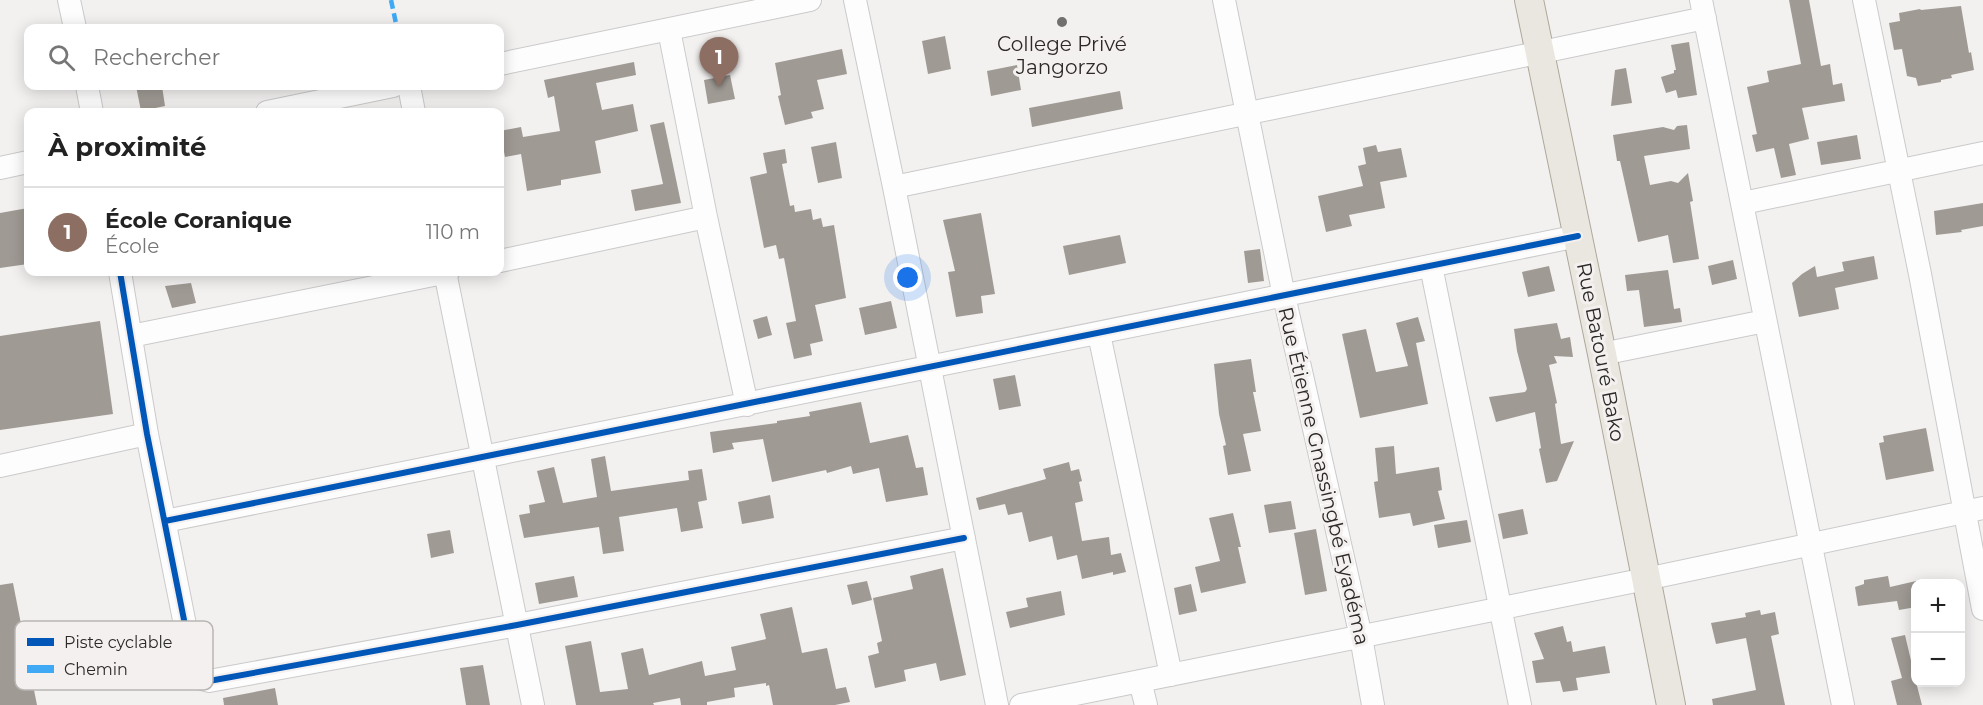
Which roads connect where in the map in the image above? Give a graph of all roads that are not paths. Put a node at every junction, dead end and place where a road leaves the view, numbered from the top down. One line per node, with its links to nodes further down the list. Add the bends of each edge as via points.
1 (69, 0): 8 (street)
2 (810, 0): 9 (street)
3 (855, 0): 23 (street)
4 (1224, 0): 18 (street, Rue Étienne Gnassingbé Eyadéma)
5 (1529, 0): 10 (main road, Rue Batouré Bako)
6 (1864, 0): 22 (street)
7 (1703, 9): 10 (street); 24 (street)
8 (74, 24)
9 (669, 30): 11 (street); 25 (street)
10 (1540, 53): 18 (street); 26 (main road, Rue Batouré Bako)
11 (504, 63)
12 (88, 90): 15 (street)
13 (374, 90): 16 (street)
14 (410, 90): 17 (street)
15 (91, 108)
16 (286, 108)
17 (413, 108)
18 (1246, 113): 23 (street); 32 (street, Rue Étienne Gnassingbé Eyadéma)
19 (1983, 153): 22 (street)
20 (24, 163): 21 (street)
21 (0, 168)
22 (1898, 171): 24 (street); 42 (street)
23 (894, 187): 37 (street)
24 (1743, 203): 33 (street)
25 (706, 217): 27 (street); 38 (street)
26 (1578, 236): 28 (street); 36 (main road, Rue Batouré Bako)
27 (504, 260)
28 (1431, 266): 32 (street); 47 (street)
29 (121, 276): 35 (street)
30 (426, 276): 35 (street)
31 (447, 276): 40 (street)
32 (1284, 296): 34 (street); 51 (street, Rue Étienne Gnassingbé Eyadéma)
33 (1765, 321): 36 (street); 45 (street)
34 (1099, 334): 37 (street); 52 (street)
35 (131, 336): 39 (street)
36 (1602, 354): 46 (main road, Rue Batouré Bako)
37 (930, 368): 38 (street); 44 (street)
38 (747, 405): 40 (street)
39 (147, 434): 41 (street); 43 (street)
40 (482, 457): 43 (street); 50 (street)
41 (0, 466)
42 (1974, 510): 45 (street); 48 (street)
43 (165, 521): 49 (street)
44 (964, 538): 50 (street); 56 (street)
45 (1811, 544): 46 (street); 62 (street)
46 (1646, 579): 47 (street); 61 (main road, Rue Batouré Bako)
47 (1501, 608): 51 (street); 60 (street)
48 (1983, 609)
49 (184, 621)
50 (517, 625): 53 (street); 55 (street)
51 (1361, 637): 52 (street); 59 (street, Rue Étienne Gnassingbé Eyadéma)
52 (1171, 675): 54 (street)
53 (213, 680)
54 (1140, 681): 57 (street); 58 (street)
55 (533, 705)
56 (996, 705)
57 (1021, 705)
58 (1146, 705)
59 (1373, 705)
60 (1520, 705)
61 (1671, 705)
62 (1843, 705)

